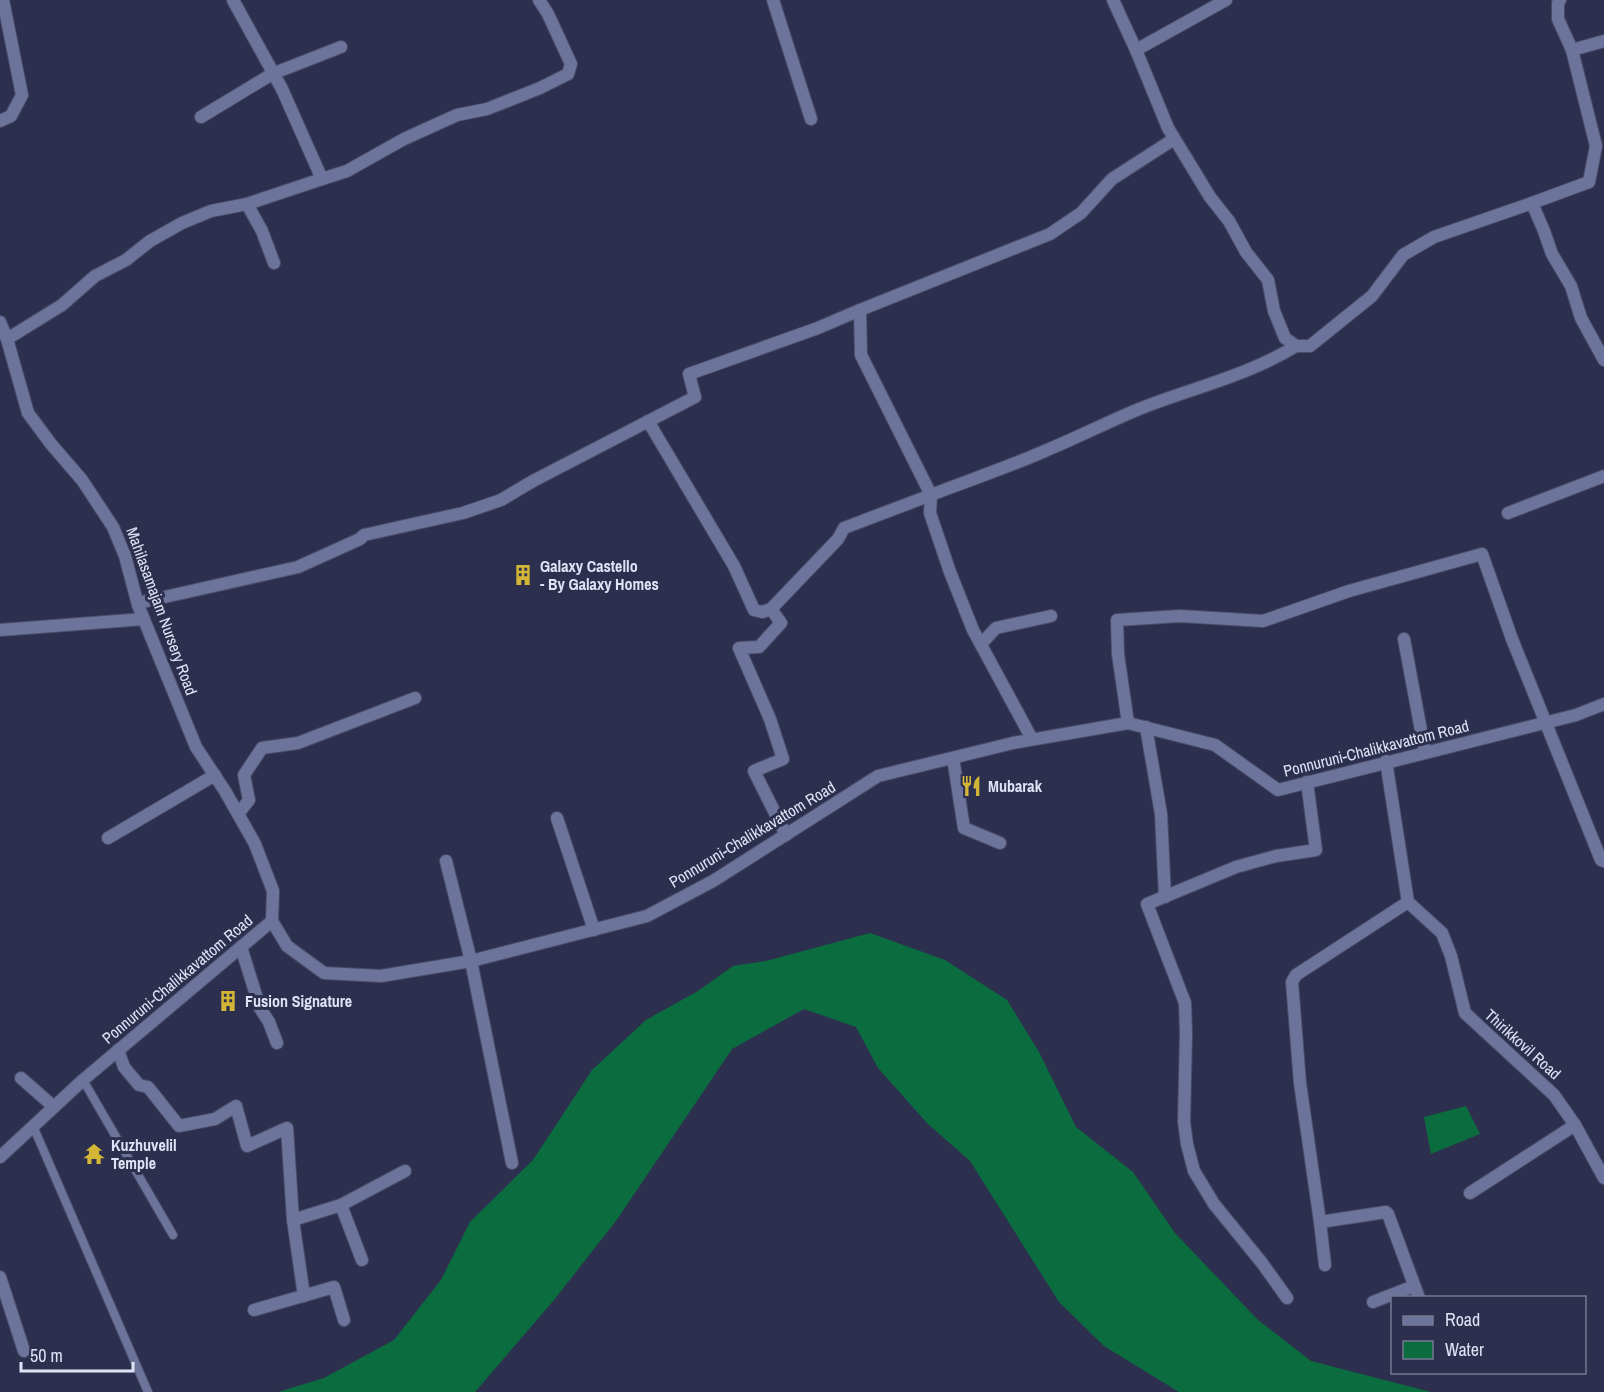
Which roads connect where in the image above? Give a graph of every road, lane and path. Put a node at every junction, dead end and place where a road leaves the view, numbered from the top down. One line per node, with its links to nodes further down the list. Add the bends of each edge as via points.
1 (3, 0): 15 (street, via 22,95 11,116)
2 (233, 0): 12 (street)
3 (539, 0): 17 (street, via 571,64 568,74 487,109 457,115 347,171)
4 (773, 0): 14 (street)
5 (1113, 0): 10 (street)
6 (1226, 0): 10 (street)
7 (1560, 0): 11 (street, via 1558,19)
8 (1604, 41): 11 (street)
9 (341, 47): 12 (street)
10 (1136, 50): 16 (street)
11 (1572, 50): 19 (street, via 1596,146 1589,182)
12 (272, 74): 13 (street); 17 (street)
13 (201, 117)
14 (811, 119)
15 (0, 121)
16 (1174, 139): 21 (street, via 1112,179 1081,213 1050,234); 24 (street, via 1268,280 1285,338)
17 (322, 179): 18 (street)
18 (247, 204): 20 (street); 23 (street, via 211,211 150,241 126,260 94,276 62,305)
19 (1532, 204): 24 (street, via 1434,237 1403,255 1372,296 1310,346); 25 (street, via 1552,254 1571,286 1581,318)
20 (274, 263)
21 (860, 310): 26 (street, via 688,374 695,397); 28 (street, via 861,355)
22 (0, 322): 23 (street, Mahilasamajam Nursery Road)
23 (8, 339): 30 (street, Mahilasamajam Nursery Road, via 28,413 82,480 113,527)
24 (1296, 346): 28 (street, via 1257,367 1140,409 1044,452)
25 (1604, 360)
26 (648, 421): 30 (street, via 501,500 463,513 364,535 298,567); 31 (street, via 734,566 754,610)
27 (1604, 476): 29 (street)
28 (931, 495): 31 (street, via 844,528); 36 (street, via 930,513)
29 (1508, 513)
30 (138, 603): 33 (street, Mahilasamajam Nursery Road)
31 (771, 609): 50 (street, via 781,623 759,647 739,648 783,759 754,771)
32 (1051, 616): 36 (street, via 996,628)
33 (144, 619): 34 (street); 46 (street, Mahilasamajam Nursery Road, via 196,747)
34 (0, 630)
35 (1404, 639): 43 (street)
36 (981, 644): 42 (street)
37 (415, 698): 48 (street, via 298,743 262,748 244,775 249,800)
38 (1604, 704): 39 (street, Ponnuruni-Chalikkavattom Road)
39 (1546, 722): 40 (street, via 1482,554 1349,591 1263,621 1180,616 1118,620 1118,654); 43 (street, Ponnuruni-Chalikkavattom Road); 54 (street)
40 (1128, 723): 41 (street, Ponnuruni-Chalikkavattom Road); 42 (street, Ponnuruni-Chalikkavattom Road)
41 (1146, 727): 47 (street, Ponnuruni-Chalikkavattom Road, via 1215,745 1278,790); 55 (street, via 1161,814)
42 (1032, 740): 44 (street, Ponnuruni-Chalikkavattom Road)
43 (1425, 752): 45 (street, Ponnuruni-Chalikkavattom Road)
44 (953, 758): 50 (street, Ponnuruni-Chalikkavattom Road, via 878,776); 52 (street, via 964,828)
45 (1386, 761): 47 (street, Ponnuruni-Chalikkavattom Road); 56 (street)
46 (215, 775): 48 (street, Mahilasamajam Nursery Road); 51 (street)
47 (1307, 782): 55 (street, via 1316,850 1254,862)
48 (238, 814): 57 (street, Mahilasamajam Nursery Road, via 255,844 273,891)
49 (557, 818): 58 (street)
50 (786, 835): 58 (street, Ponnuruni-Chalikkavattom Road, via 647,916)
51 (108, 838)
52 (1000, 843)
53 (446, 861): 60 (street)
54 (1604, 861)
55 (1165, 897): 83 (street, via 1147,904 1185,1003 1184,1122 1194,1171 1214,1204)
56 (1408, 902): 66 (street, Thirikkovil Road, via 1442,933 1465,1013 1554,1095); 75 (street, via 1292,979 1300,1083)
57 (272, 921): 59 (street, Ponnuruni-Chalikkavattom Road); 60 (street, Ponnuruni-Chalikkavattom Road, via 287,946 324,973 381,975)
58 (594, 930): 60 (street, Ponnuruni-Chalikkavattom Road)
59 (241, 947): 61 (street, via 260,1008); 62 (street, Ponnuruni-Chalikkavattom Road)
60 (471, 961): 69 (street)
61 (277, 1042)
62 (118, 1050): 64 (street, Ponnuruni-Chalikkavattom Road); 74 (street, via 124,1067 139,1085 148,1087 179,1126 215,1119 236,1106 247,1146 286,1128)
63 (21, 1078): 65 (street)
64 (83, 1080): 65 (street, Ponnuruni-Chalikkavattom Road); 76 (lane)
65 (54, 1107): 67 (street, Ponnuruni-Chalikkavattom Road)
66 (1575, 1125): 71 (street, Thirikkovil Road); 72 (street)
67 (33, 1126): 68 (street, Ponnuruni-Chalikkavattom Road); 89 (lane)
68 (0, 1157)
69 (512, 1163)
70 (405, 1171): 73 (street)
71 (1604, 1178)
72 (1470, 1193)
73 (341, 1205): 74 (street); 77 (street)
74 (293, 1220): 81 (street)
75 (1320, 1222): 78 (street); 80 (street, via 1386,1212)
76 (173, 1235)
77 (362, 1260)
78 (1325, 1264)
79 (0, 1276): 88 (street)
80 (1417, 1292): 82 (street)
81 (304, 1296): 86 (street); 87 (street, via 334,1287)
82 (1399, 1296)
83 (1287, 1298)
84 (1391, 1298): 85 (street)
85 (1373, 1302)
86 (254, 1311)
87 (344, 1320)
88 (24, 1351)
89 (148, 1392)

